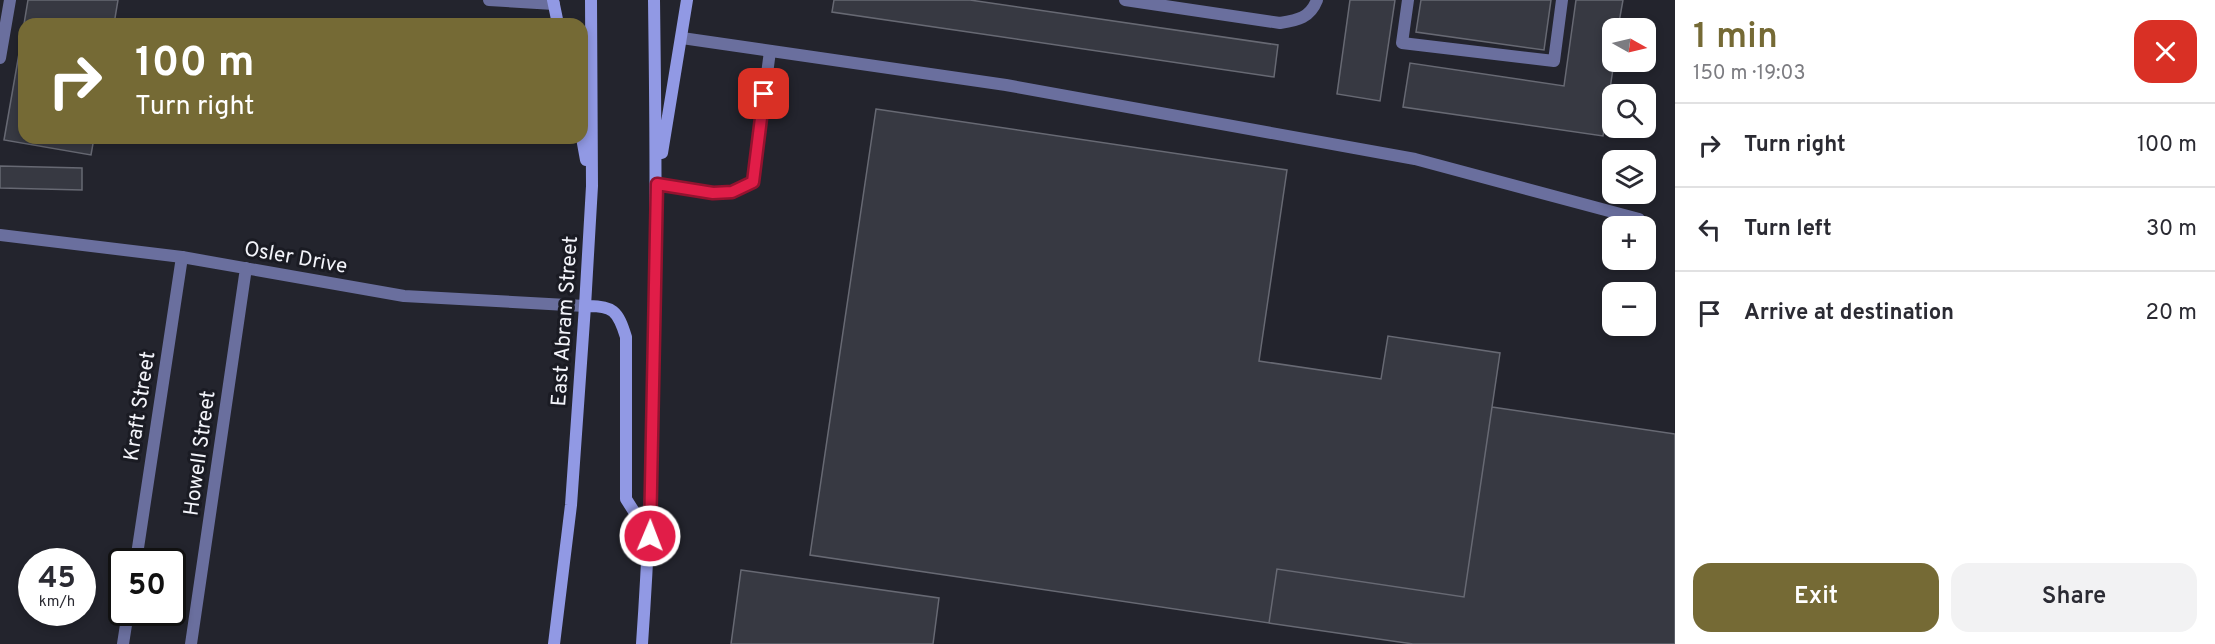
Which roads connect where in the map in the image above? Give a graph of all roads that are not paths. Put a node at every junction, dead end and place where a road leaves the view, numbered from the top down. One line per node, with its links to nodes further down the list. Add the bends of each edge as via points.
1 (10, 0): 14 (street)
2 (489, 0): 10 (street)
3 (591, 0): 17 (main road, East Abram Street)
4 (654, 0): 16 (main road)
5 (687, 0): 12 (main road)
6 (1125, 0): 7 (street, via 1280,23 1304,18)
7 (1317, 0)
8 (1408, 0): 9 (street, via 1402,43 1554,61)
9 (1562, 0)
10 (554, 2): 11 (main road)
11 (557, 18)
12 (682, 38): 13 (street); 16 (main road)
13 (770, 51): 16 (street, via 753,182 732,192 713,193); 18 (street, via 1006,85 1414,159)
14 (0, 58)
15 (583, 144): 17 (main road)
16 (657, 184): 23 (main road)
17 (592, 186): 22 (main road, East Abram Street)
18 (1628, 216)
19 (0, 235): 20 (street, Osler Drive)
20 (182, 257): 21 (street, Osler Drive); 24 (street, Kraft Street)
21 (246, 268): 22 (street, Osler Drive, via 404,296); 27 (street, Howell Street)
22 (585, 306): 23 (main road, via 602,305 619,316 626,337 626,499); 28 (main road, East Abram Street, via 571,505)
23 (650, 536): 29 (main road)
24 (138, 548)
25 (126, 626): 26 (street)
26 (123, 644)
27 (191, 644)
28 (554, 644)
29 (642, 644)

